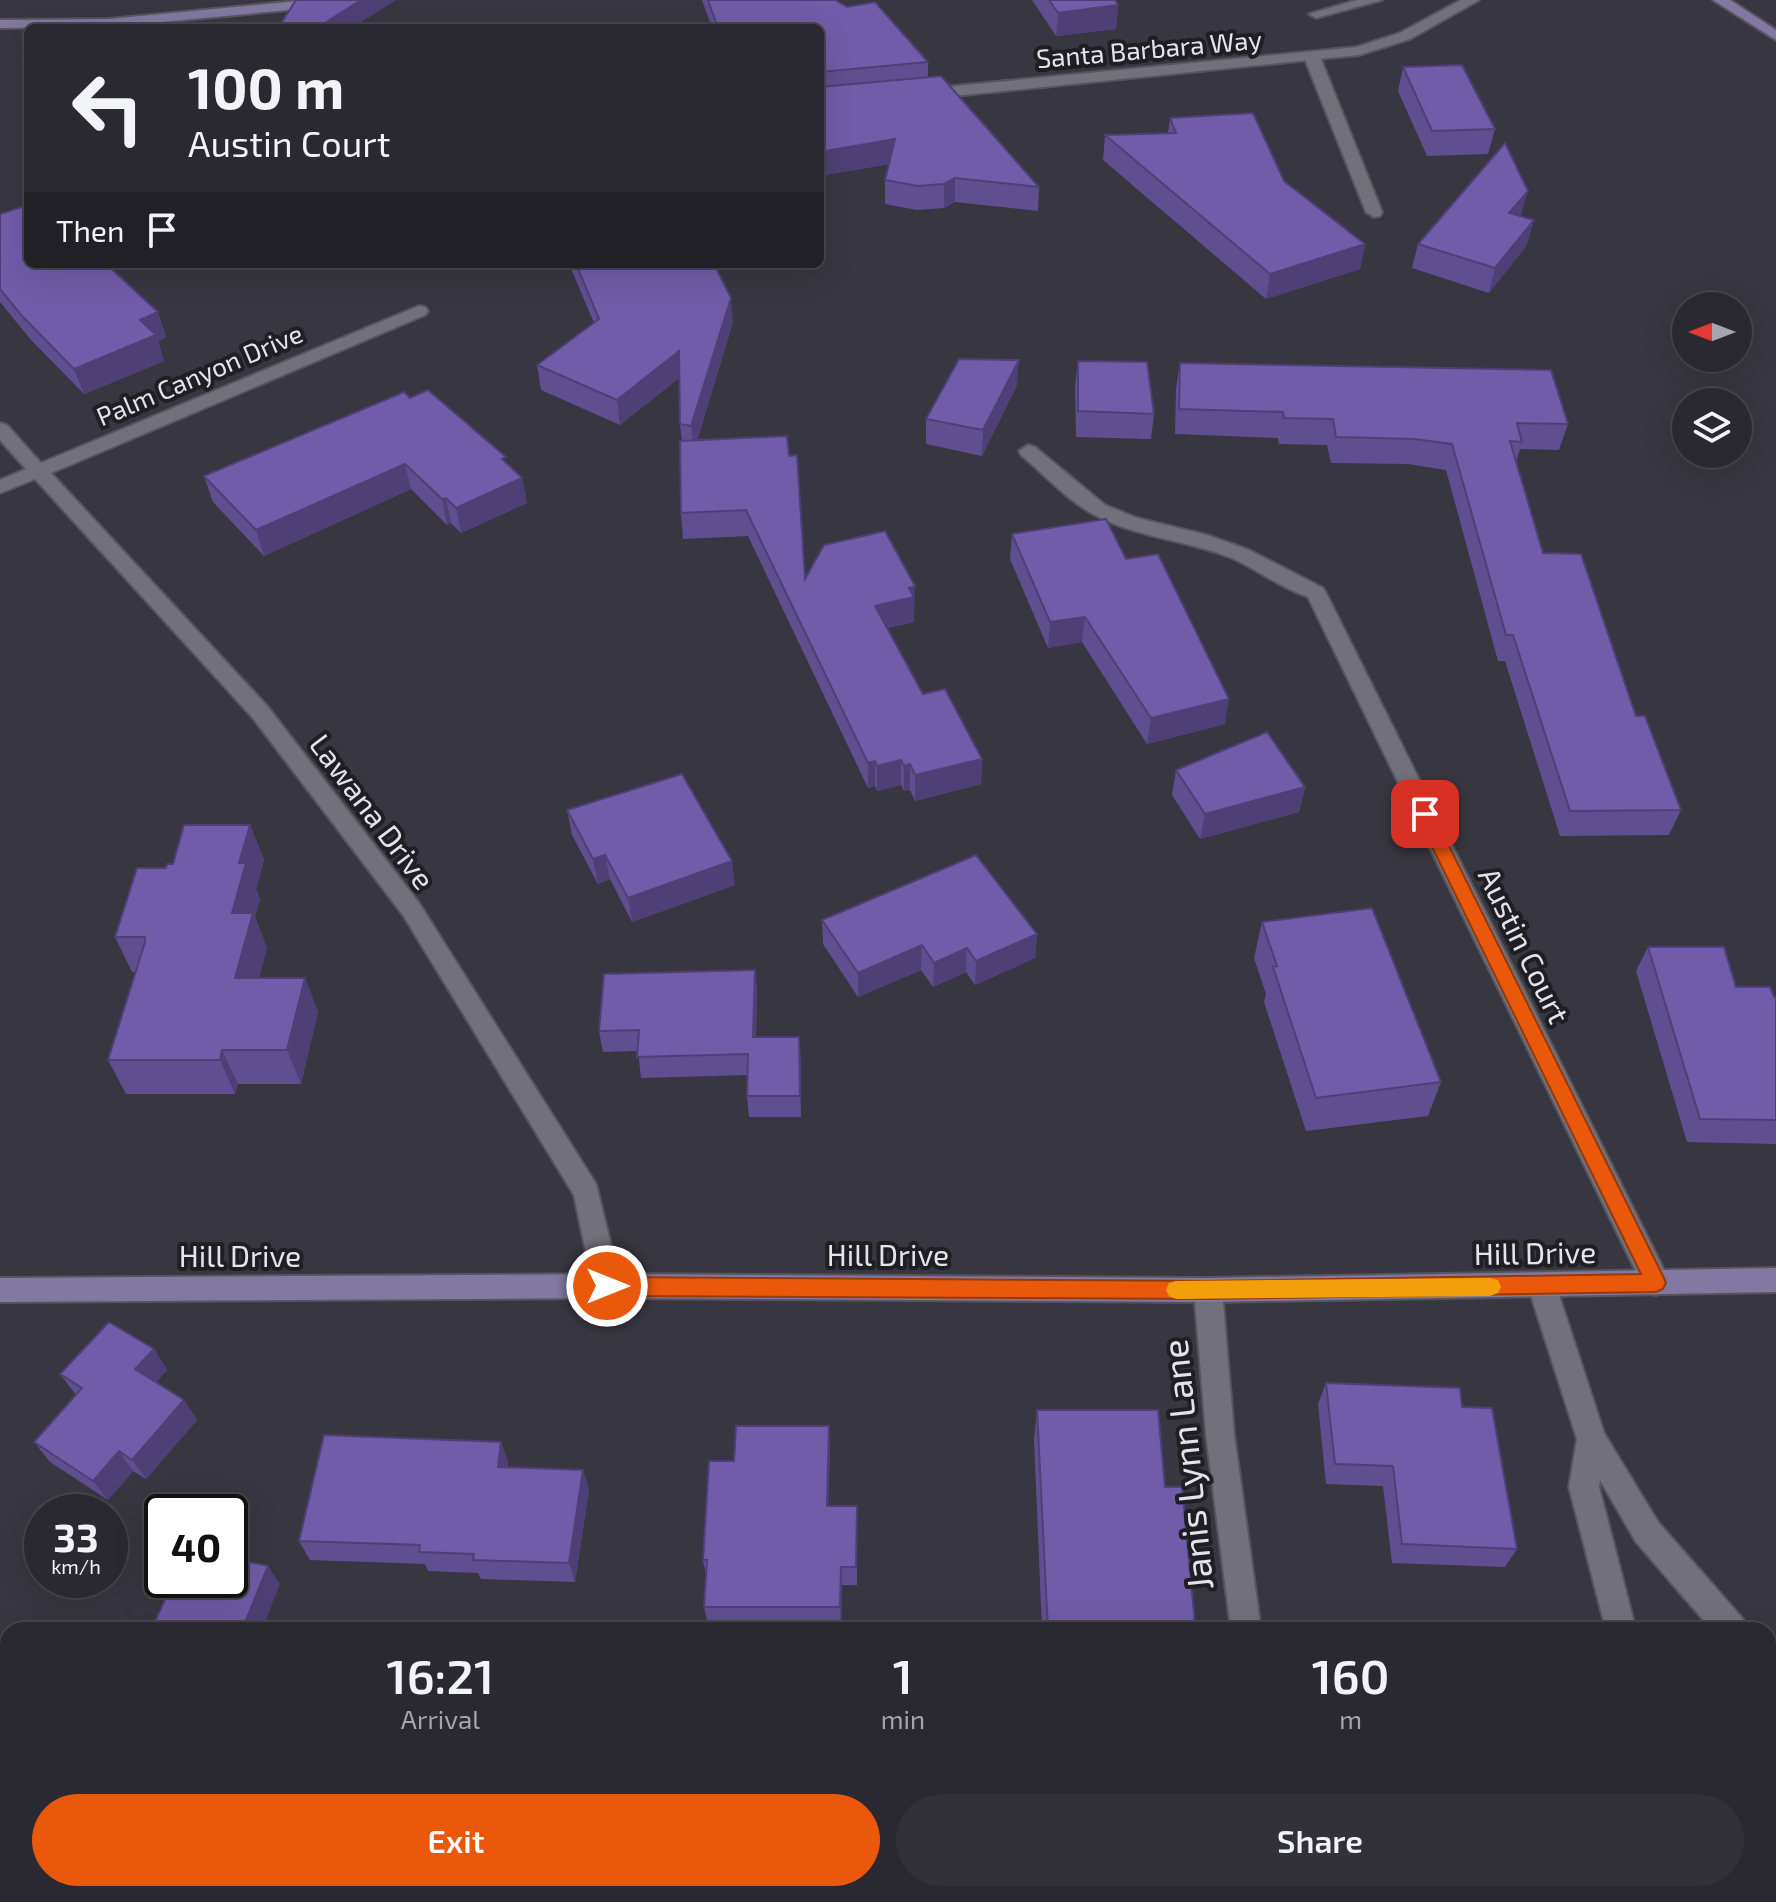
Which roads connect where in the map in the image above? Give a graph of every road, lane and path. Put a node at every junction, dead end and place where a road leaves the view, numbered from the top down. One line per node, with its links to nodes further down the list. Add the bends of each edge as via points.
1 (354, 0): 6 (street, via 108,23)
2 (1375, 0): 5 (street)
3 (1472, 0): 8 (street, Santa Barbara Way, via 1405,36 1359,51)
4 (1720, 0): 7 (street)
5 (1316, 14)
6 (0, 24)
7 (1776, 36)
8 (1312, 57): 9 (street, Santa Barbara Way); 10 (street)
9 (915, 95)
10 (1374, 212)
11 (419, 311): 14 (street, Palm Canyon Drive)
12 (0, 429): 14 (street, Lawana Drive)
13 (1028, 451): 17 (street, Austin Court, via 1098,509 1242,555 1316,593)
14 (37, 470): 15 (street, Palm Canyon Drive); 18 (street, Lawana Drive, via 260,712 411,909 587,1192)
15 (0, 487)
16 (1776, 1280): 17 (street, Hill Drive)
17 (1656, 1283): 19 (street, Hill Drive)
18 (607, 1286): 20 (street, Hill Drive); 21 (street, Hill Drive)
19 (1542, 1286): 21 (street, Hill Drive); 22 (street)
20 (0, 1290)
21 (1208, 1290): 23 (street, Janis Lynn Lane)
22 (1591, 1439): 24 (street, via 1584,1487); 25 (street, via 1647,1532)
23 (1245, 1622)
24 (1619, 1622)
25 (1725, 1622)

